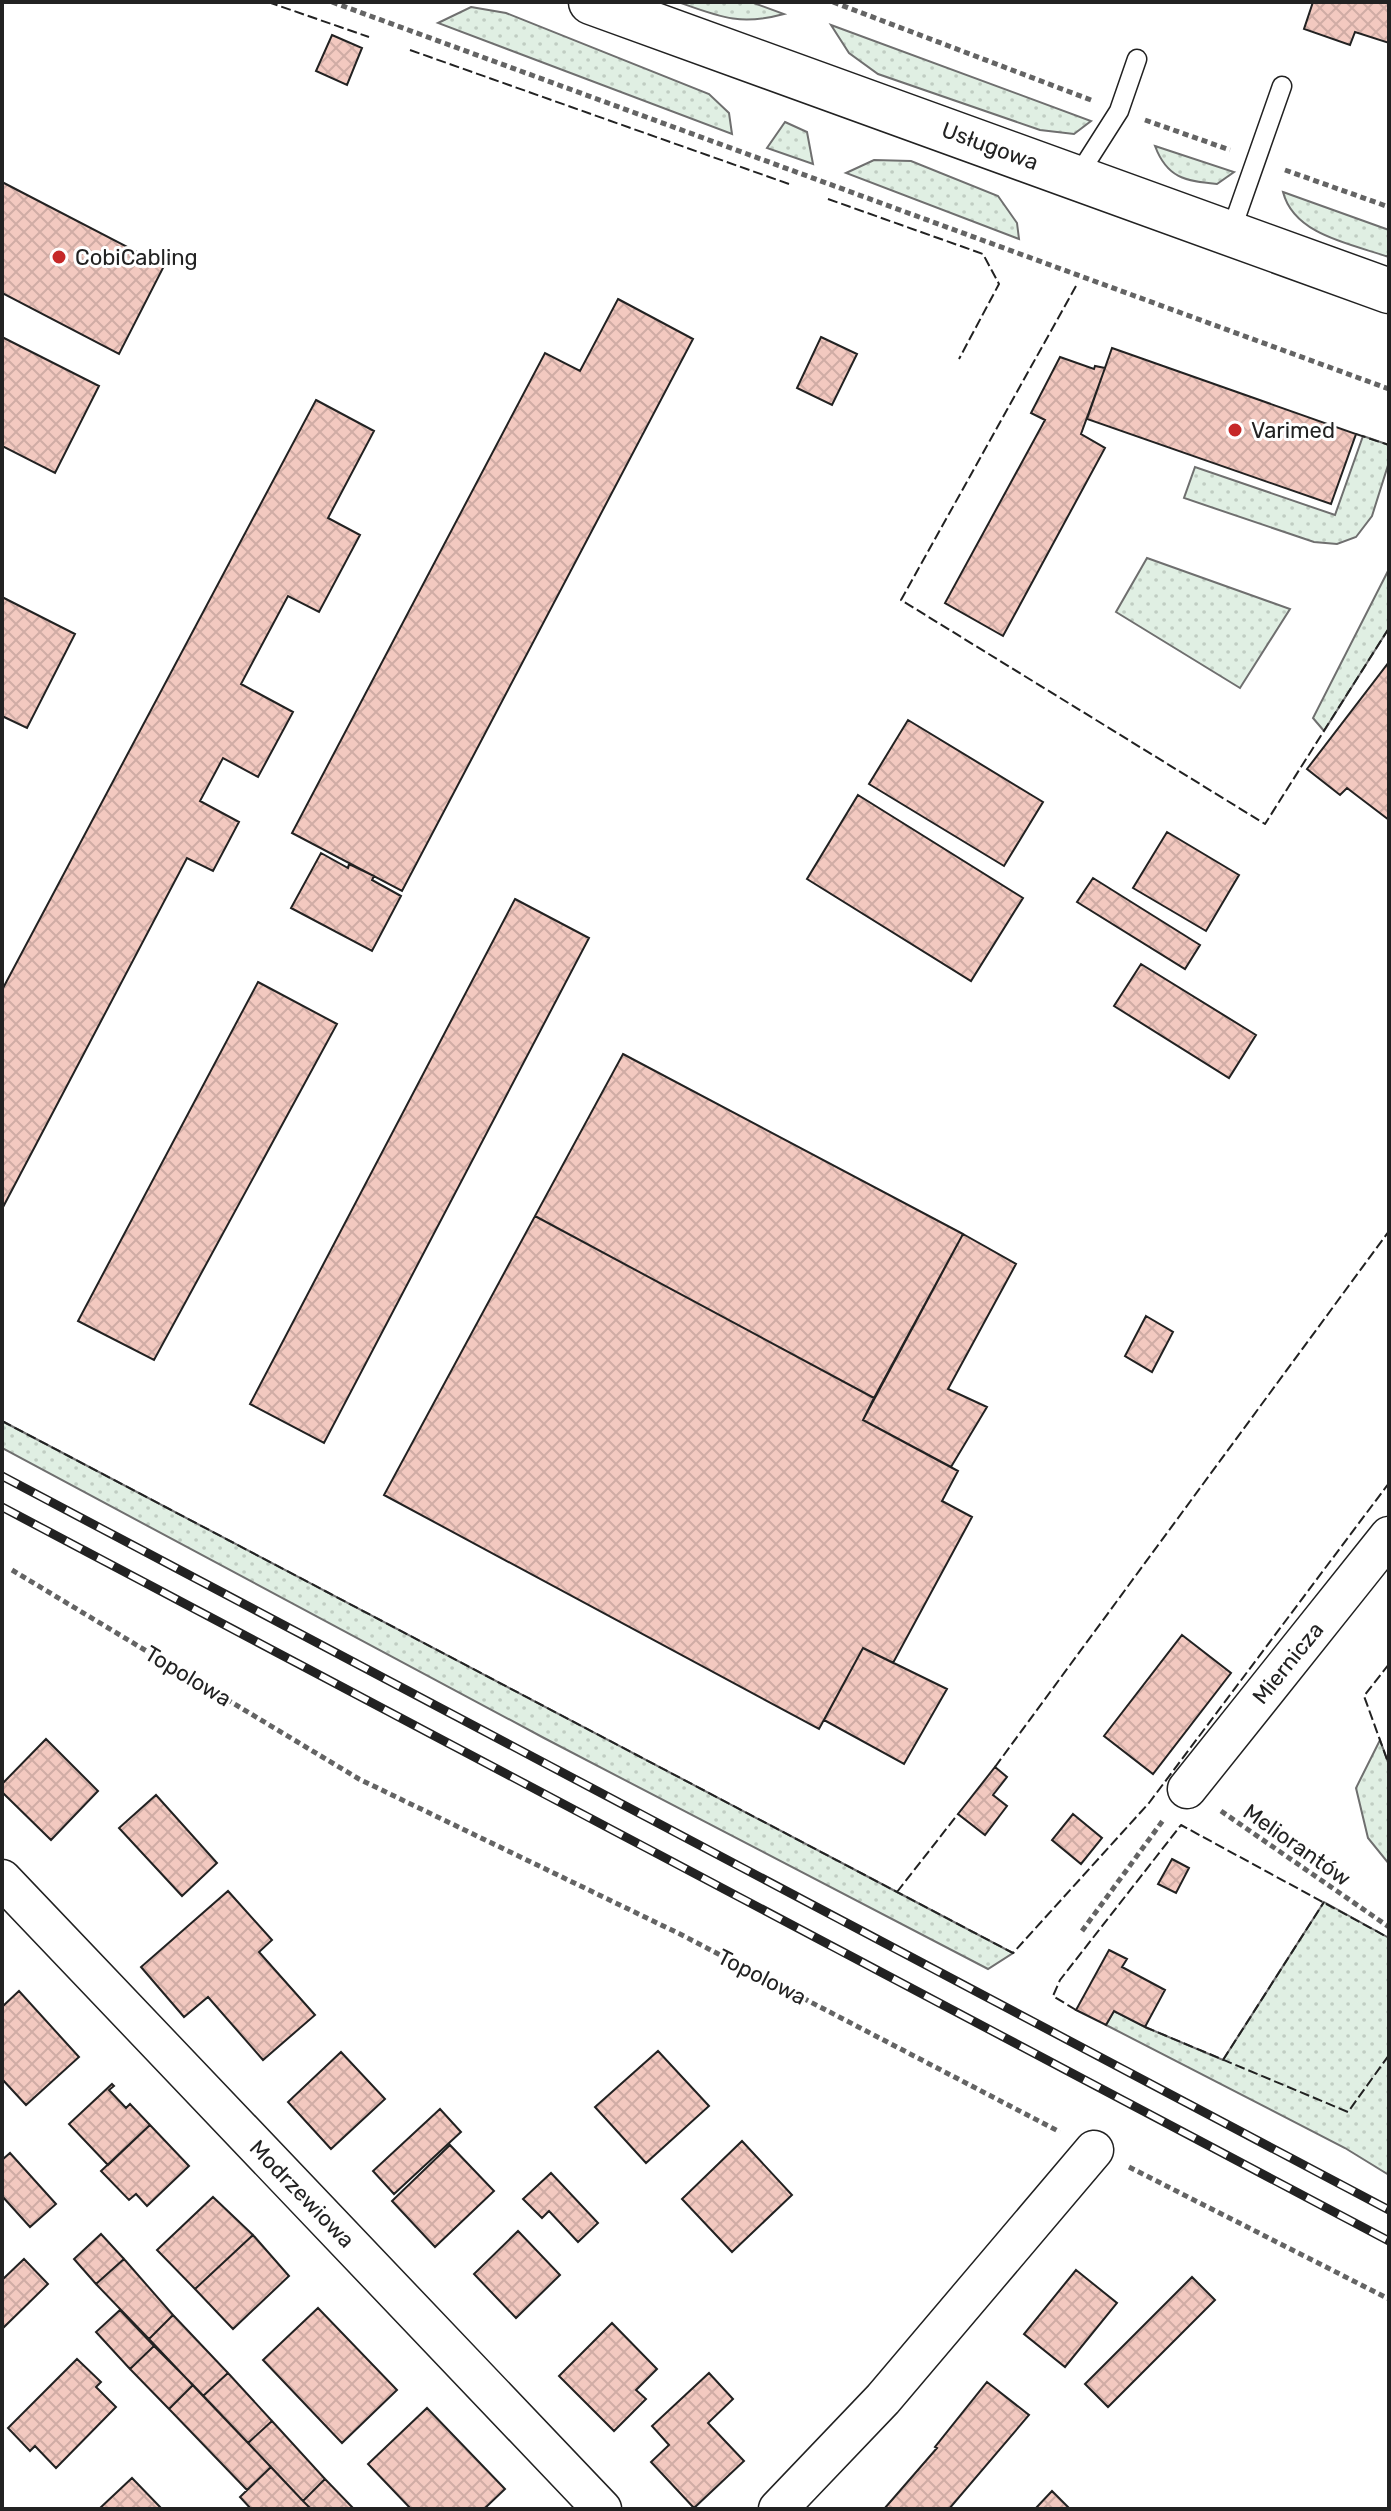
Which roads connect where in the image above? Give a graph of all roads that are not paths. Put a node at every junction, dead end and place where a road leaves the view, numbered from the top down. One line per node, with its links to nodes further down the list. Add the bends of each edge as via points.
1 (591, 2): 4 (street, Usługowa)
2 (1137, 59): 4 (lane, via 1119,111)
3 (1282, 86): 5 (lane)
4 (1077, 177): 5 (street, Usługowa)
5 (1230, 235): 6 (street, Usługowa)
6 (1389, 291)
7 (1389, 1536): 8 (street, Miernicza)
8 (1187, 1789)
9 (2, 1879): 11 (street, Modrzewiowa)
10 (1094, 2150): 12 (street, via 883,2399)
11 (602, 2509)
12 (778, 2509)

